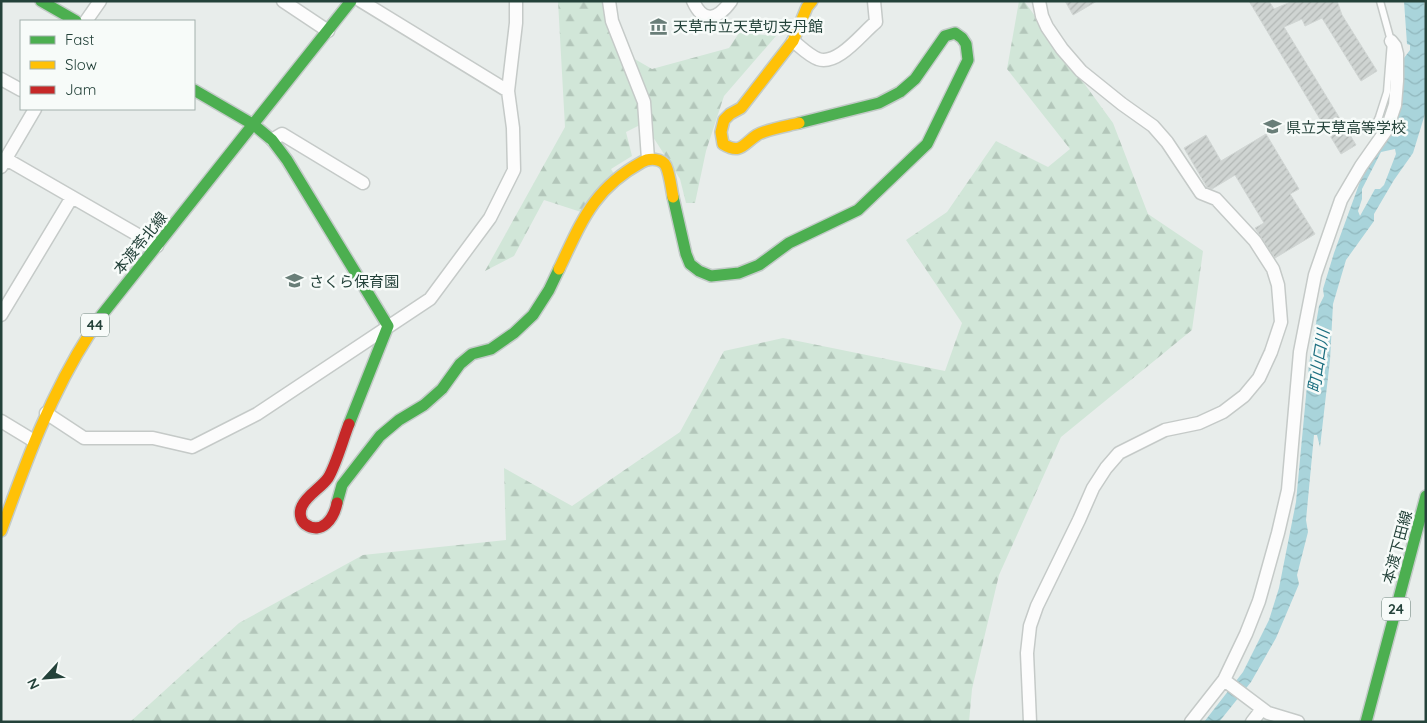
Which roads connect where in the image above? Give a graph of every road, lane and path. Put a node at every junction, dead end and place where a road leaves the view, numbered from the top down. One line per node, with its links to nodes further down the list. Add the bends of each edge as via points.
1 (41, 1): 14 (street)
2 (100, 1): 15 (street)
3 (283, 1): 16 (street)
4 (351, 1): 16 (street, 本渡苓北線 / 44)
5 (361, 1): 22 (street)
6 (516, 1): 22 (street)
7 (609, 1): 27 (street, via 612,22 644,102)
8 (693, 1): 9 (street, via 703,16 712,17 720,14)
9 (731, 1)
10 (812, 1): 17 (street)
11 (874, 1): 17 (street, via 876,22 856,41 829,59 811,56)
12 (1039, 1): 33 (street, via 1044,22 1081,71 1153,126 1201,193 1216,199 1255,242 1273,269 1278,285)
13 (1380, 1): 18 (lane)
14 (74, 20)
15 (87, 20)
16 (328, 31): 24 (street, 本渡苓北線 / 44)
17 (793, 41): 27 (street, via 741,108 726,118 720,136 726,147 744,147 757,135 879,103 915,79 945,36 950,34 961,35 968,49 968,60 927,144 858,210 789,243 759,265 739,273 710,276 690,264 666,166 661,161)
18 (1392, 41): 25 (lane, via 1387,92); 35 (street, via 1396,54 1395,104 1387,129 1342,200 1316,275)
19 (1, 79): 20 (street)
20 (20, 89)
21 (195, 91): 24 (street)
22 (508, 91): 34 (street, via 514,170 490,218 430,299)
23 (34, 110): 28 (street)
24 (254, 125): 26 (street); 31 (street, 本渡苓北線 / 44)
25 (1374, 128)
26 (272, 140): 29 (street, via 282,134); 34 (street)
27 (648, 159): 34 (street, via 600,194 533,314 514,334 491,349 472,354 460,364 442,389 380,436 342,485 332,519 321,527 308,526 301,517 303,504 329,476)
28 (4, 163): 30 (street)
29 (363, 182)
30 (72, 197): 31 (street); 32 (street)
31 (157, 246): 36 (street, 本渡苓北線 / 44, via 97,321)
32 (1, 315)
33 (1281, 322): 35 (street); 43 (street, via 1259,378 1244,396 1215,416 1165,430 1120,453 1093,488 1036,606 1030,626 1027,653)
34 (388, 326): 36 (street, via 257,414 192,447 153,438 84,438)
35 (1304, 328): 41 (street, via 1288,490 1259,601)
36 (46, 413): 38 (street, 本渡苓北線 / 44)
37 (1, 421): 38 (street)
38 (34, 441): 40 (street, 本渡苓北線 / 44)
39 (1426, 496): 47 (street, 本渡下田線 / 24)
40 (1, 531)
41 (1228, 682): 42 (street); 44 (street)
42 (1260, 707): 45 (street); 46 (street, via 1268,713)
43 (1030, 722)
44 (1191, 722)
45 (1252, 722)
46 (1298, 722)
47 (1366, 722)

